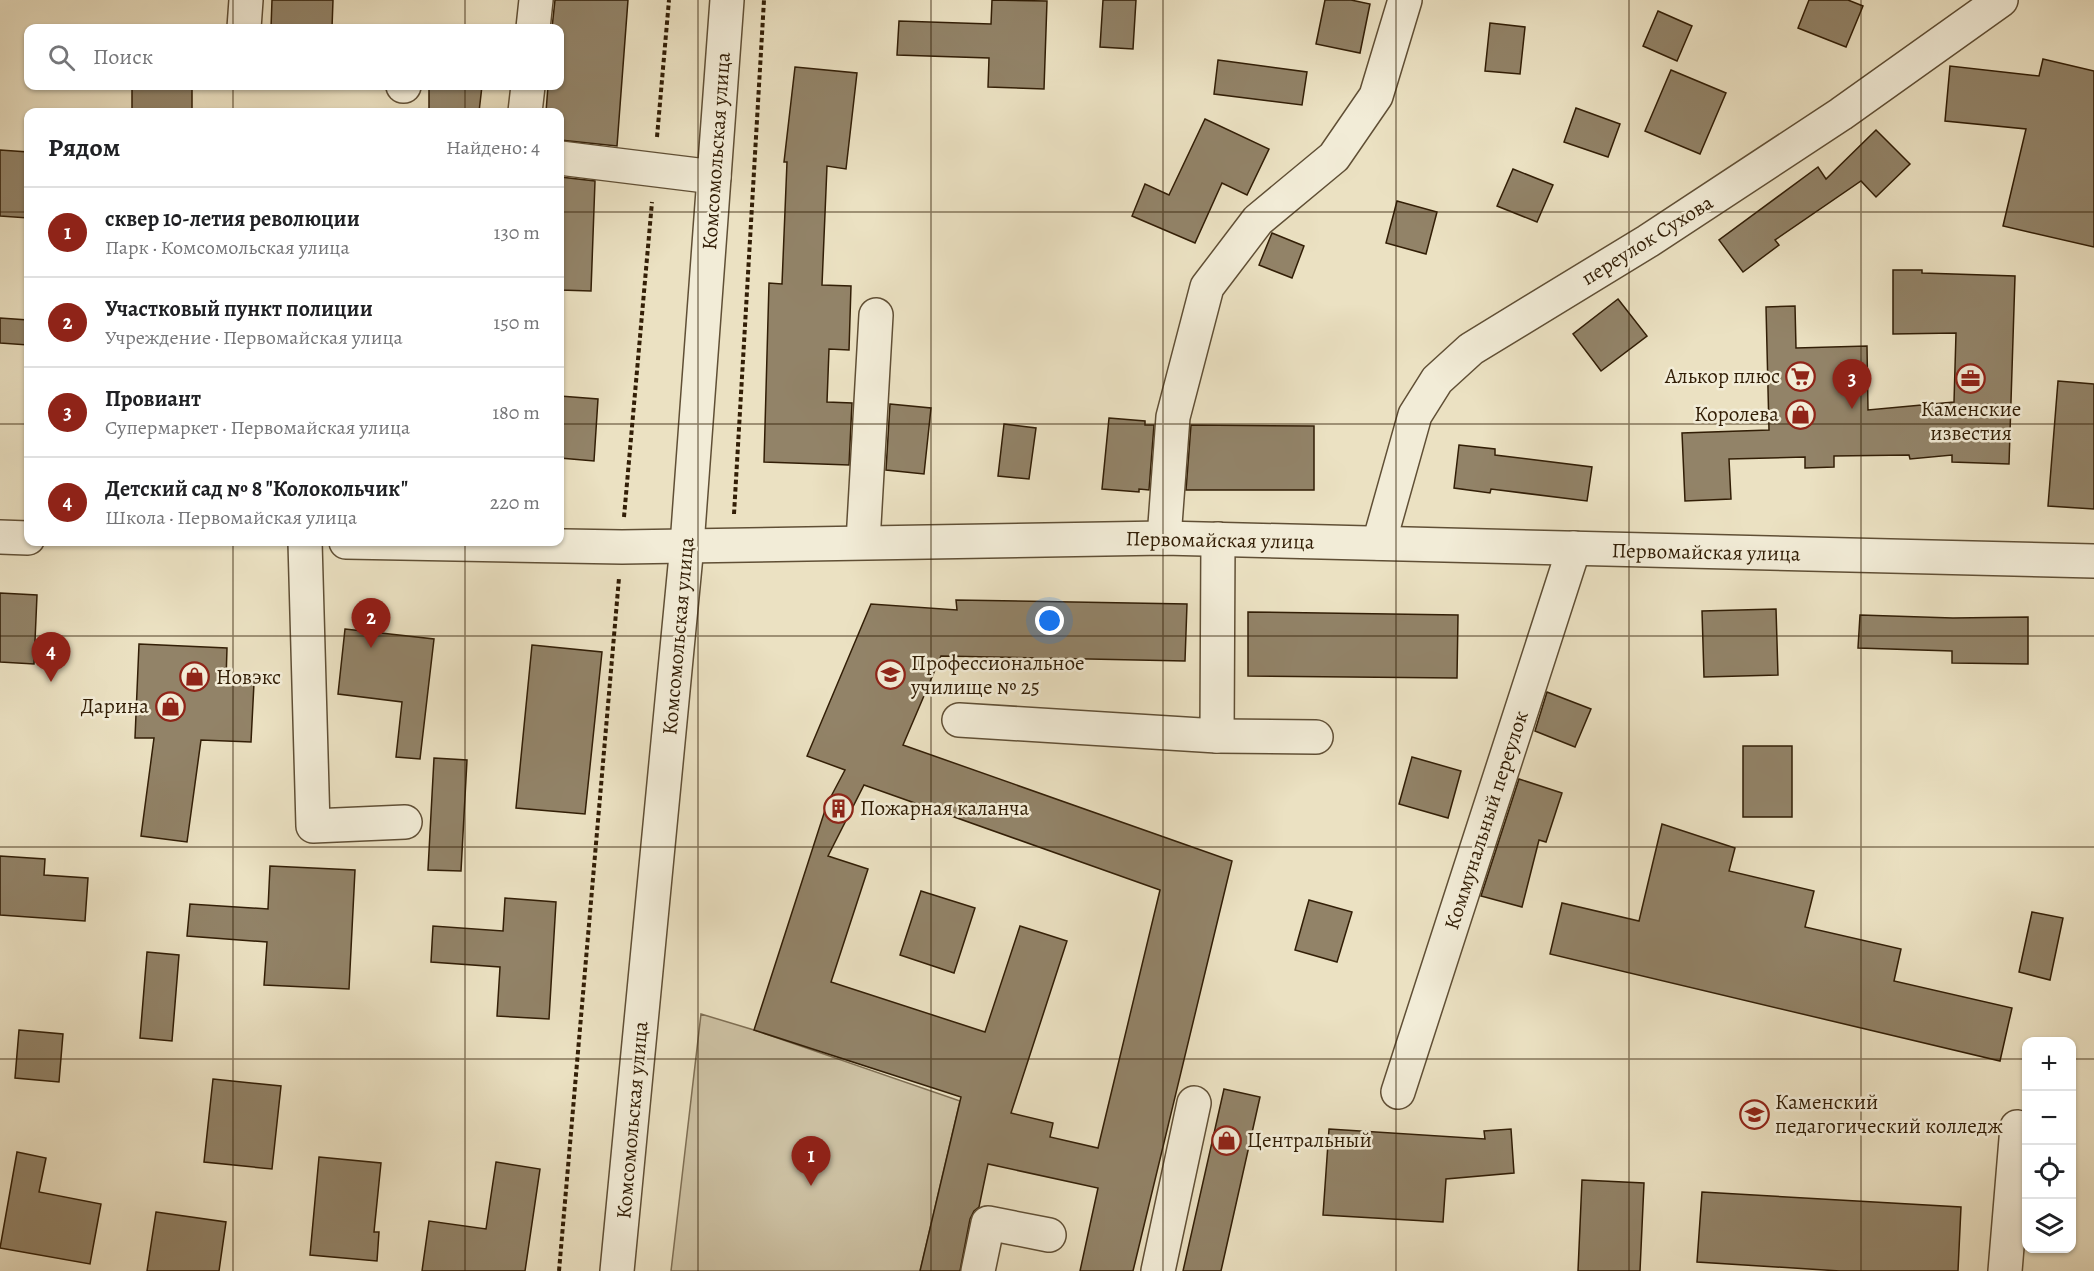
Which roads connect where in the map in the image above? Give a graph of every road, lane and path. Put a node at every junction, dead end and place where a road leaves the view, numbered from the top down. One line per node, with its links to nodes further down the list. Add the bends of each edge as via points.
1 (246, 0): 8 (street)
2 (536, 0): 9 (street)
3 (669, 0): 13 (path)
4 (727, 0): 14 (street, Комсомольская улица)
5 (764, 0): 22 (path)
6 (1406, 0): 18 (street, via 1376,96 1334,157 1258,220 1207,287 1173,417)
7 (2001, 0): 21 (street, переулок Сухова, via 1841,114 1687,216 1471,349 1437,380 1415,415)
8 (244, 24)
9 (533, 24)
10 (528, 90): 11 (street)
11 (525, 108)
12 (564, 159): 13 (street)
13 (654, 170): 14 (street); 26 (path)
14 (714, 177): 23 (street, Комсомольская улица)
15 (876, 315): 20 (street)
16 (0, 537): 17 (street)
17 (24, 537)
18 (1164, 538): 19 (street, Первомайская улица); 20 (street, Первомайская улица)
19 (1218, 538): 21 (street, Первомайская улица); 30 (street)
20 (863, 542): 22 (street, Первомайская улица)
21 (1379, 543): 27 (street, Первомайская улица)
22 (733, 544): 23 (street, Первомайская улица)
23 (687, 545): 26 (street, Первомайская улица); 38 (street, Комсомольская улица)
24 (304, 546): 32 (street, via 313,826)
25 (564, 546): 26 (street, Первомайская улица)
26 (622, 547): 37 (path)
27 (1574, 548): 28 (street, Первомайская улица); 33 (street, Коммунальный переулок)
28 (2094, 561)
29 (960, 720): 30 (street)
30 (1217, 736): 31 (street)
31 (1316, 737)
32 (405, 822)
33 (1398, 1092)
34 (1194, 1103): 40 (street)
35 (2017, 1127): 41 (street)
36 (1049, 1235): 39 (street, via 988,1222)
37 (559, 1271)
38 (617, 1271)
39 (978, 1271)
40 (1158, 1271)
41 (2005, 1271)

